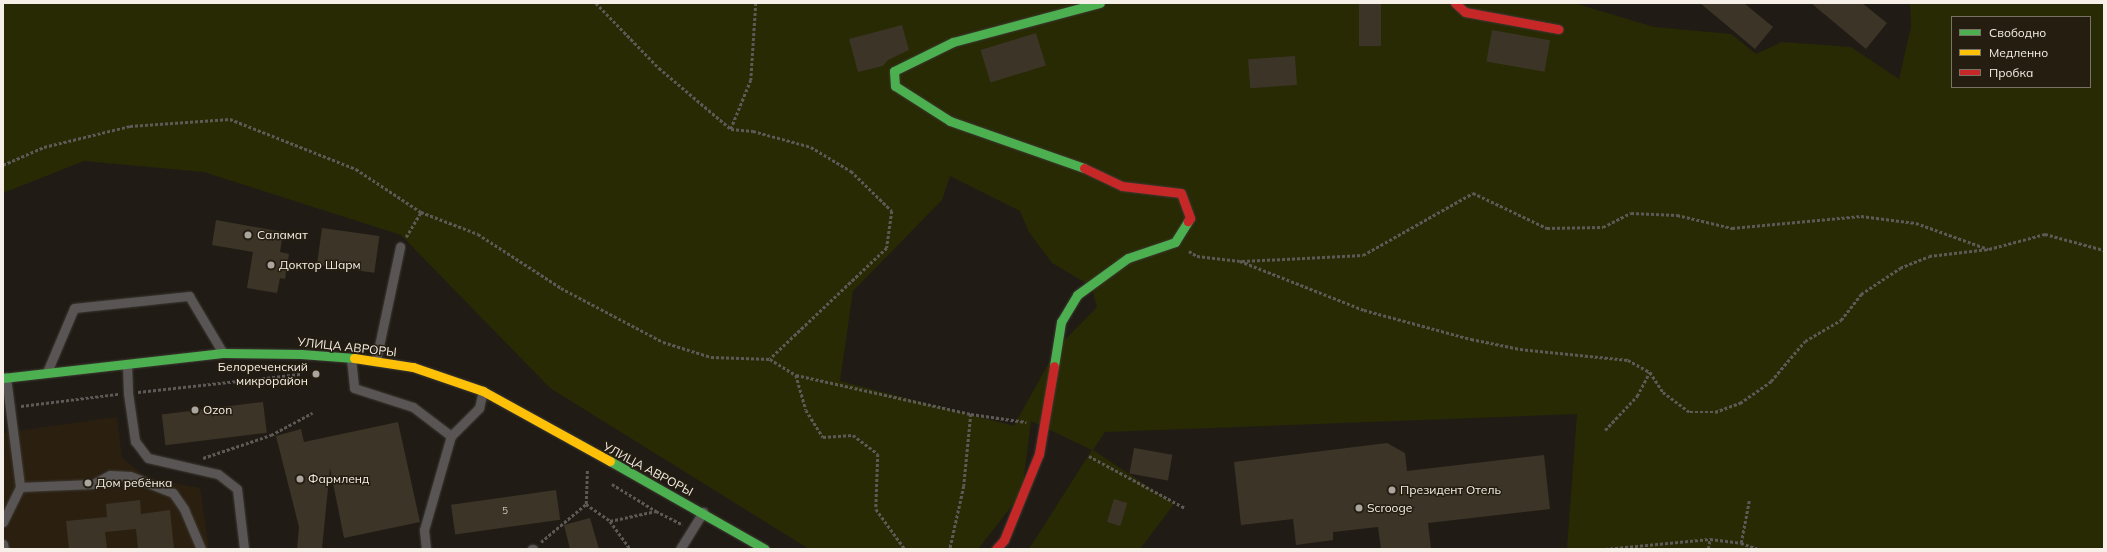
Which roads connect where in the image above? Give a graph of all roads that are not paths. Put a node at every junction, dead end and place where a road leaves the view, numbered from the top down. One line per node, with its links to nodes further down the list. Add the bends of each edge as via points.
1 (1100, 3): 23 (street, via 953,42 894,71 895,86 950,121 1081,167 1122,186 1181,194 1190,218 1175,242 1128,258 1077,295 1061,322 1039,454 1004,540)
2 (1454, 3): 3 (street, via 1465,12)
3 (1558, 30)
4 (400, 247): 7 (lane)
5 (223, 352): 6 (street, УЛИЦА АВРОРЫ); 8 (street, УЛИЦА АВРОРЫ); 9 (lane, via 188,296 74,308)
6 (351, 358): 7 (street, УЛИЦА АВРОРЫ); 12 (lane, via 354,388 413,407)
7 (376, 360): 11 (street, УЛИЦА АВРОРЫ, via 413,367)
8 (127, 364): 9 (street, УЛИЦА АВРОРЫ); 19 (lane, via 128,393 135,441 148,458 218,474 237,489)
9 (47, 372): 10 (street, УЛИЦА АВРОРЫ)
10 (4, 376): 13 (lane, via 11,408)
11 (483, 392): 12 (lane, via 479,408); 14 (street, УЛИЦА АВРОРЫ)
12 (451, 436): 20 (lane, via 424,530)
13 (20, 488): 15 (lane); 18 (lane, via 93,484 110,475 130,476 173,494 184,509)
14 (703, 512): 21 (lane); 22 (street, УЛИЦА АВРОРЫ)
15 (3, 522)
16 (3, 544): 17 (lane)
17 (4, 549)
18 (201, 549)
19 (244, 549)
20 (426, 549)
21 (680, 549)
22 (765, 549)
23 (996, 549)

